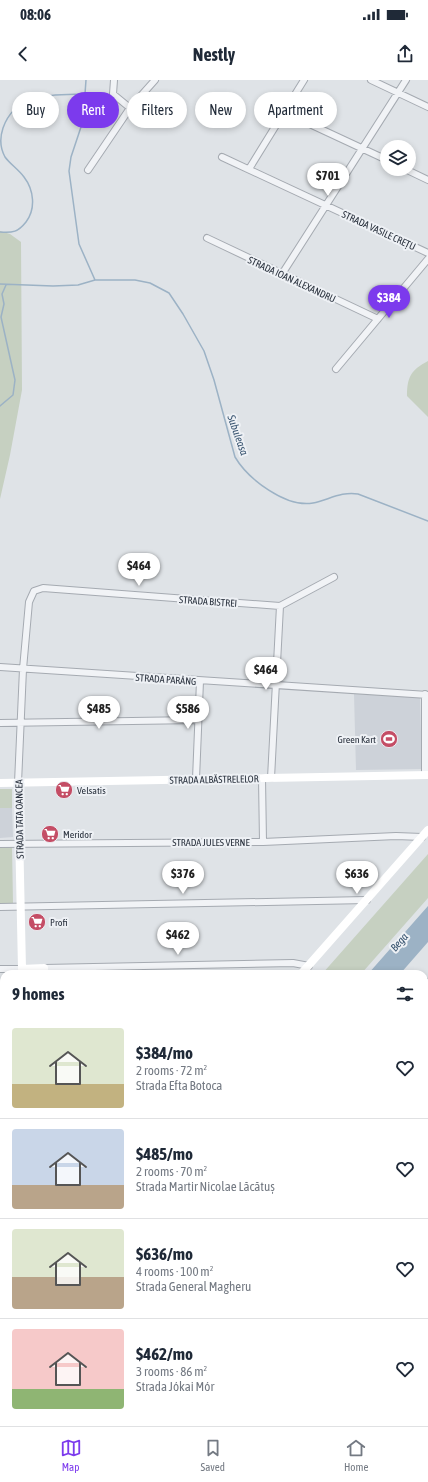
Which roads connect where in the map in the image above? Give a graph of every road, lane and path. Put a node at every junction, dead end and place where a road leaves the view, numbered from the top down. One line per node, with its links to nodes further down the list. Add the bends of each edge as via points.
1 (114, 80): 9 (street, via 113,94)
2 (155, 80): 6 (street)
3 (304, 80): 7 (street)
4 (371, 80): 8 (street)
5 (406, 80): 8 (street)
6 (144, 92)
7 (296, 92)
8 (397, 93): 10 (street); 14 (street)
9 (127, 106)
10 (428, 107)
11 (127, 112): 18 (street)
12 (274, 128): 17 (street)
13 (319, 128): 14 (street)
14 (362, 148): 16 (street); 21 (street)
15 (222, 157): 17 (street, STRADA VASILE CREȚU)
16 (380, 157)
17 (249, 169): 21 (street, STRADA VASILE CREȚU)
18 (88, 170)
19 (416, 174): 20 (street)
20 (428, 180)
21 (325, 206): 23 (street, STRADA VASILE CREȚU); 25 (street)
22 (207, 238): 25 (street, STRADA IOAN ALEXANDRU)
23 (428, 253)
24 (428, 259): 26 (street)
25 (282, 274): 26 (street, STRADA IOAN ALEXANDRU)
26 (378, 319): 27 (street)
27 (336, 369)
28 (334, 577): 29 (street)
29 (280, 606): 31 (street, STRADA BISTREI, via 38,589 34,591 29,602); 33 (street)
30 (0, 667): 31 (street, STRADA PARÂNG)
31 (23, 669): 32 (street, STRADA PARÂNG); 36 (street, STRADA TATA OANCEA)
32 (200, 681): 33 (street, STRADA PARÂNG); 35 (street)
33 (275, 686): 34 (street, STRADA PARÂNG); 40 (street)
34 (426, 695): 38 (street)
35 (198, 720): 36 (street); 41 (street)
36 (21, 722): 37 (street); 43 (street, STRADA TATA OANCEA)
37 (0, 723)
38 (426, 775): 40 (street, STRADA ALBĂSTRELELOR)
39 (262, 778): 40 (street, STRADA ALBĂSTRELELOR); 41 (street, STRADA ALBĂSTRELELOR); 46 (street)
40 (271, 778)
41 (196, 779): 43 (street, STRADA ALBĂSTRELELOR)
42 (0, 783): 43 (street, STRADA ALBĂSTRELELOR)
43 (18, 783): 48 (street, STRADA TATA OANCEA)
44 (428, 830): 45 (street)
45 (422, 837): 46 (street, STRADA JULES VERNE); 49 (street)
46 (263, 842): 48 (street, STRADA JULES VERNE)
47 (0, 844): 48 (street, STRADA JULES VERNE)
48 (20, 844): 50 (street, STRADA TATA OANCEA)
49 (367, 900): 50 (street); 52 (street)
50 (21, 907): 51 (street); 53 (street, STRADA TATA OANCEA)
51 (0, 908)
52 (308, 966): 56 (street, via 293,963); 57 (street)
53 (22, 968): 54 (street); 55 (street)
54 (0, 969)
55 (37, 970)
56 (75, 970)
57 (305, 970)

